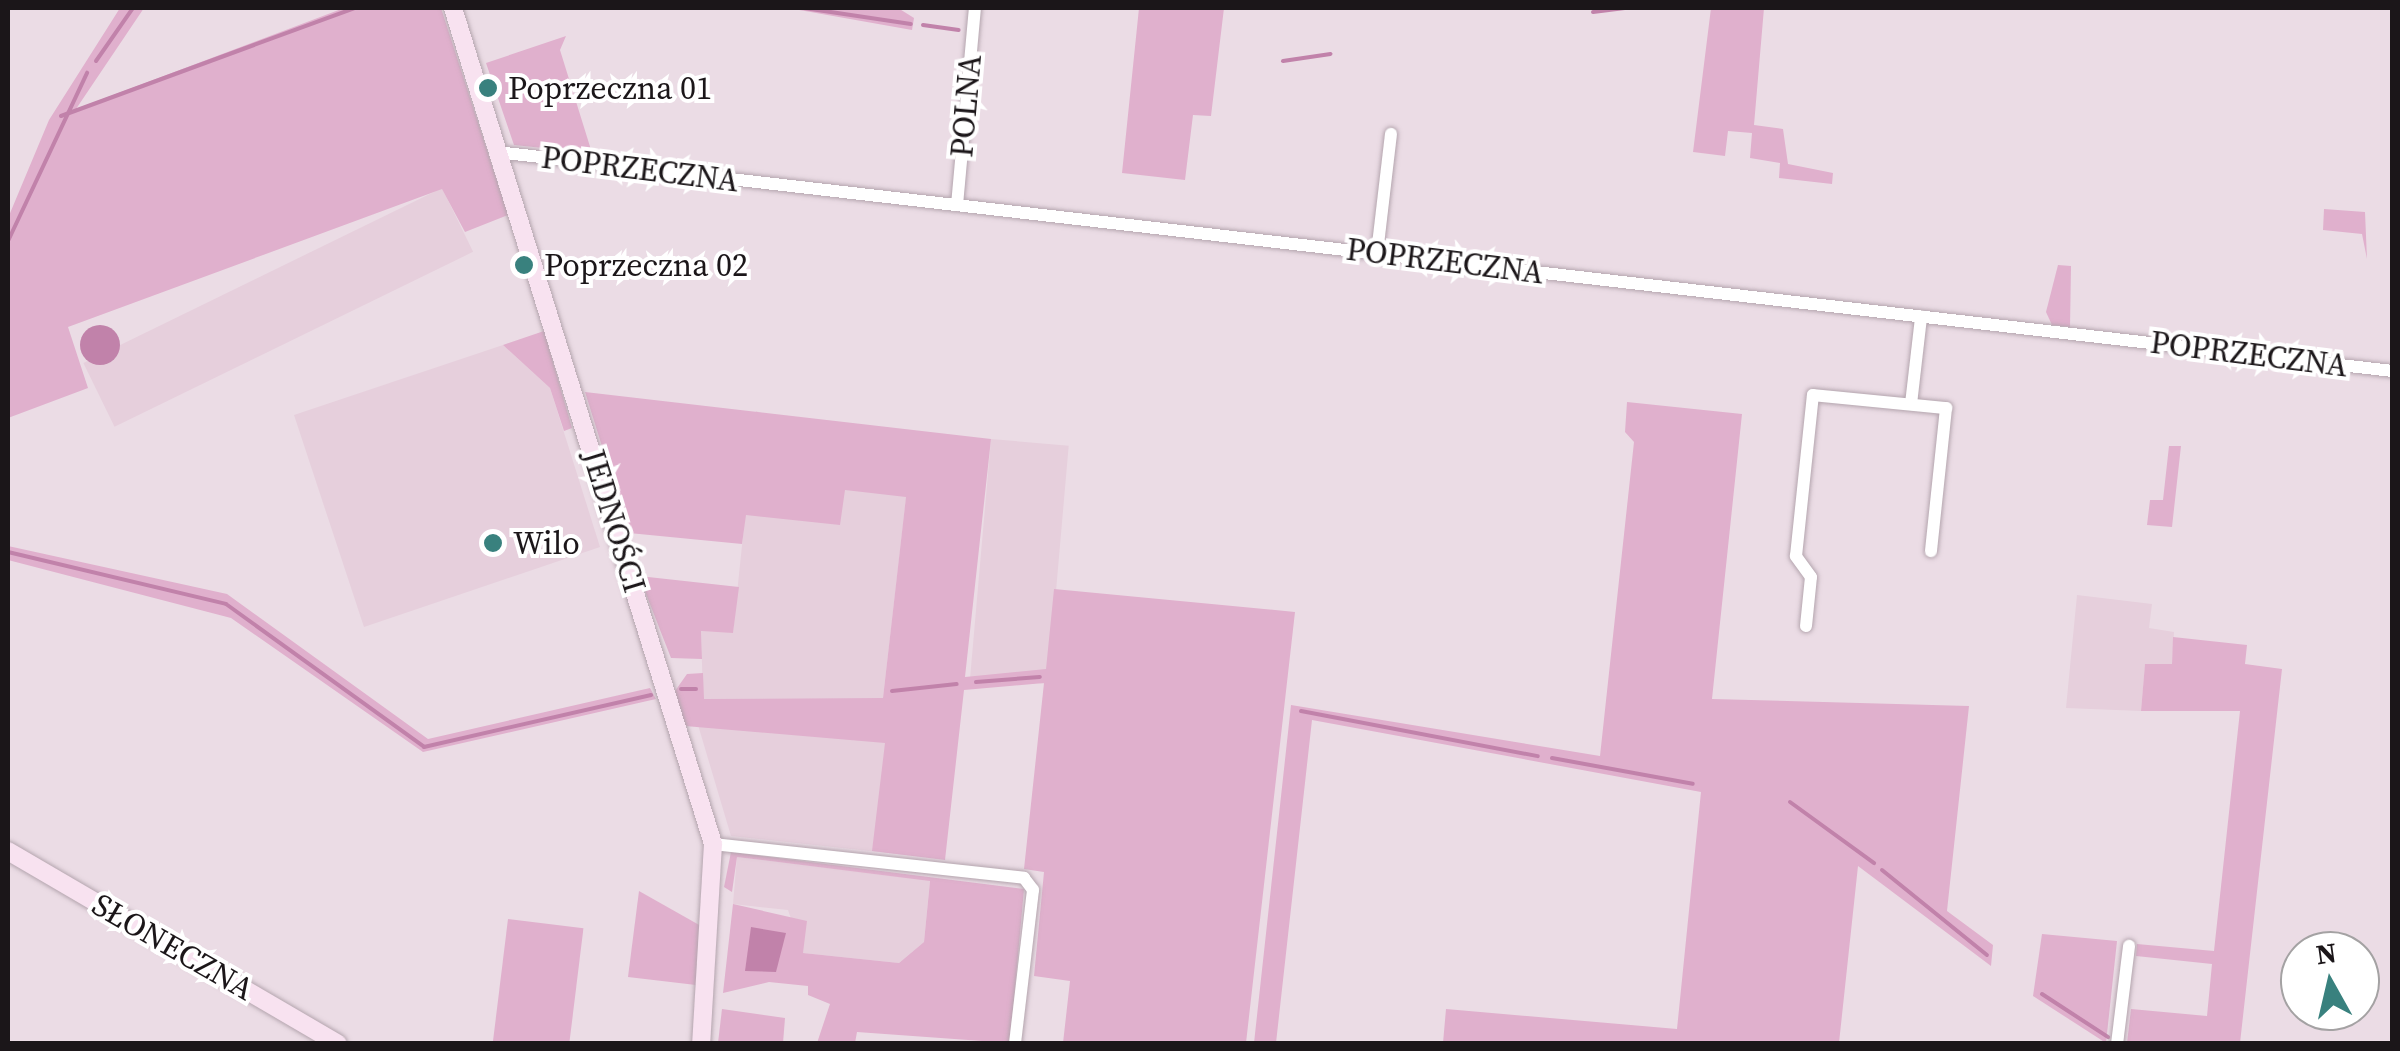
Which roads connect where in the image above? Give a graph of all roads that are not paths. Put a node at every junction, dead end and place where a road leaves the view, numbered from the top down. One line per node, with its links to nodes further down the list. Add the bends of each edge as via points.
1 (453, 8): 4 (street, JEDNOŚCI)
2 (976, 8): 5 (street, POLNA)
3 (1391, 134): 6 (street)
4 (497, 152): 5 (street, POPRZECZNA); 12 (street, JEDNOŚCI)
5 (957, 205): 6 (street, POPRZECZNA)
6 (1377, 253): 7 (street, POPRZECZNA)
7 (1921, 317): 8 (street, POPRZECZNA); 9 (street)
8 (2392, 370)
9 (1910, 404): 10 (street, via 1946,408); 11 (street, via 1812,395 1796,556 1811,577)
10 (1931, 551)
11 (1806, 626)
12 (714, 844): 16 (street, JEDNOŚCI); 17 (street, via 1024,878 1032,890)
13 (8, 851): 15 (street, SŁONECZNA)
14 (2129, 946): 18 (street)
15 (338, 1043)
16 (701, 1044)
17 (1015, 1044)
18 (2116, 1044)

